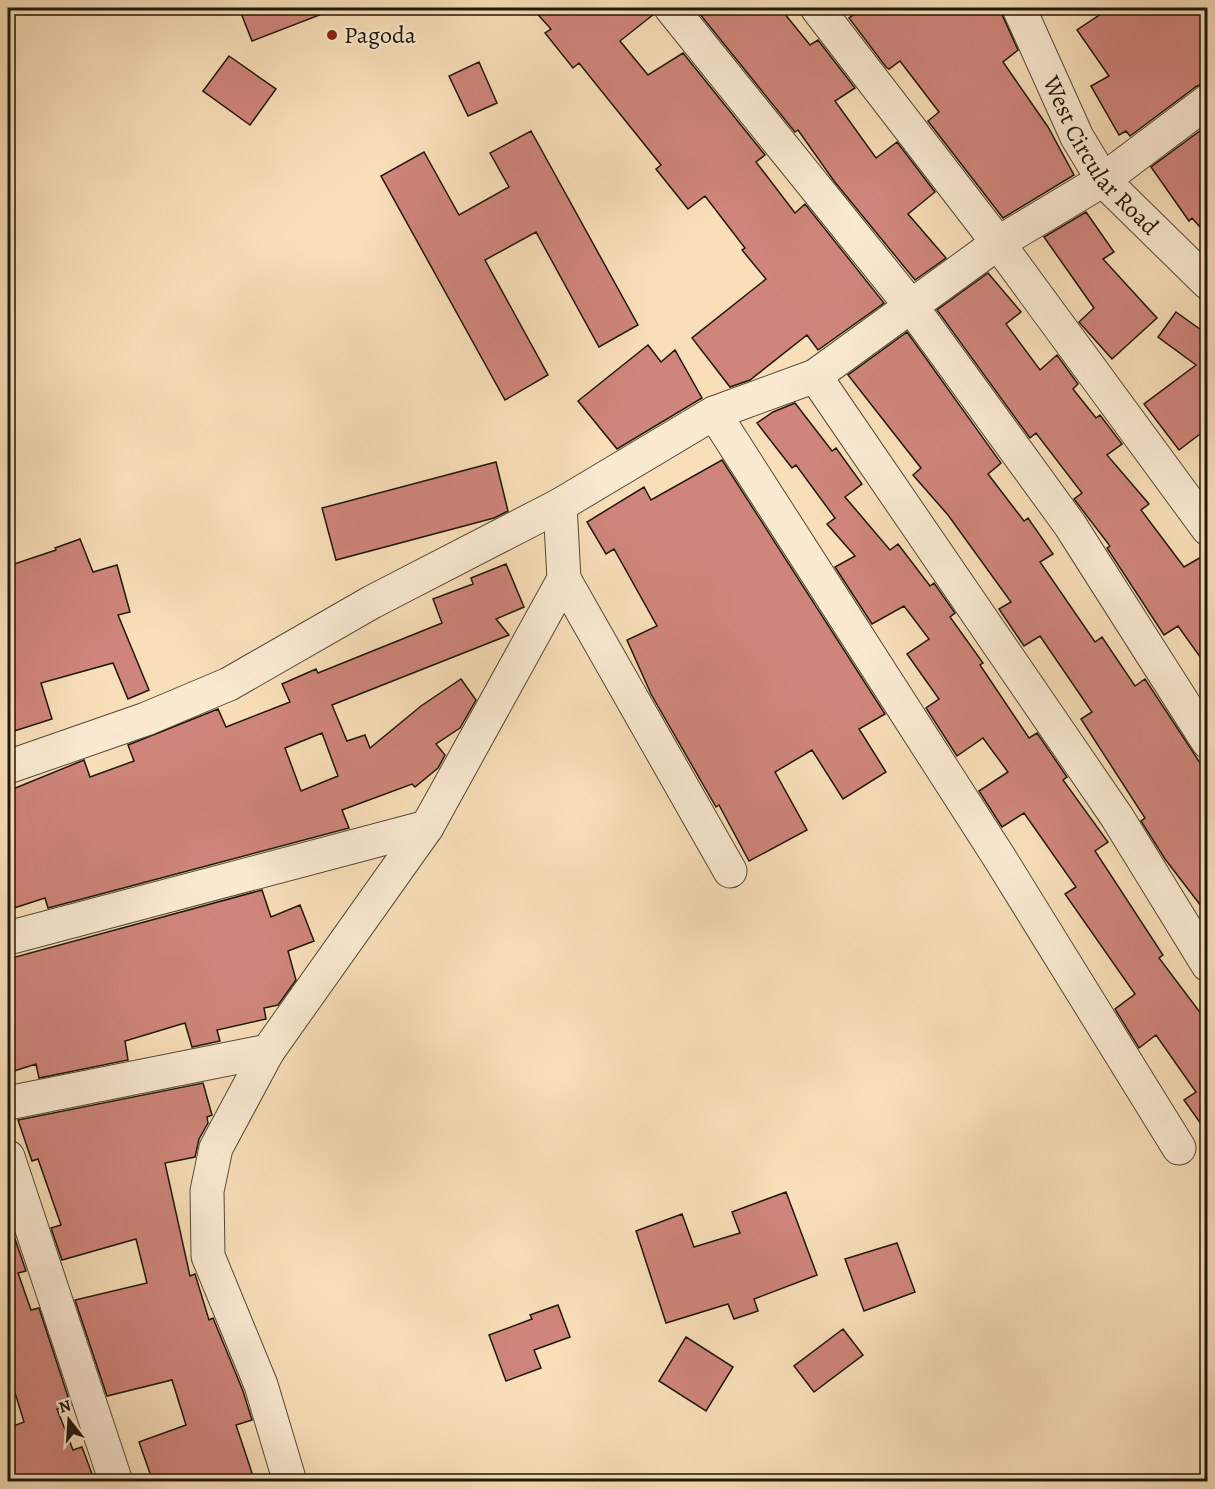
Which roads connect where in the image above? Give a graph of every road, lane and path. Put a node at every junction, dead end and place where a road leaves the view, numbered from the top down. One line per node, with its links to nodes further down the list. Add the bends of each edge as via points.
1 (671, 8): 8 (street)
2 (817, 8): 6 (street)
3 (1019, 8): 5 (street, West Circular Road, via 1077,137)
4 (1208, 101): 5 (street)
5 (1103, 180): 6 (street); 7 (street, West Circular Road)
6 (998, 243): 8 (street); 12 (street)
7 (1208, 283)
8 (911, 306): 9 (street); 14 (street, via 1070,525)
9 (815, 376): 10 (street); 19 (street, via 1117,817)
10 (714, 413): 11 (street); 22 (street, via 999,857)
11 (560, 505): 13 (street); 15 (street, via 372,602 229,684 146,719)
12 (1208, 529)
13 (564, 579): 16 (street); 17 (street)
14 (1208, 742)
15 (8, 767)
16 (427, 827): 18 (street); 20 (street)
17 (730, 871)
18 (8, 938)
19 (1208, 965)
20 (268, 1051): 21 (street); 25 (street, via 216,1148 207,1191 208,1256 261,1385)
21 (8, 1103)
22 (1179, 1148)
23 (8, 1157): 24 (street)
24 (116, 1482)
25 (290, 1482)

